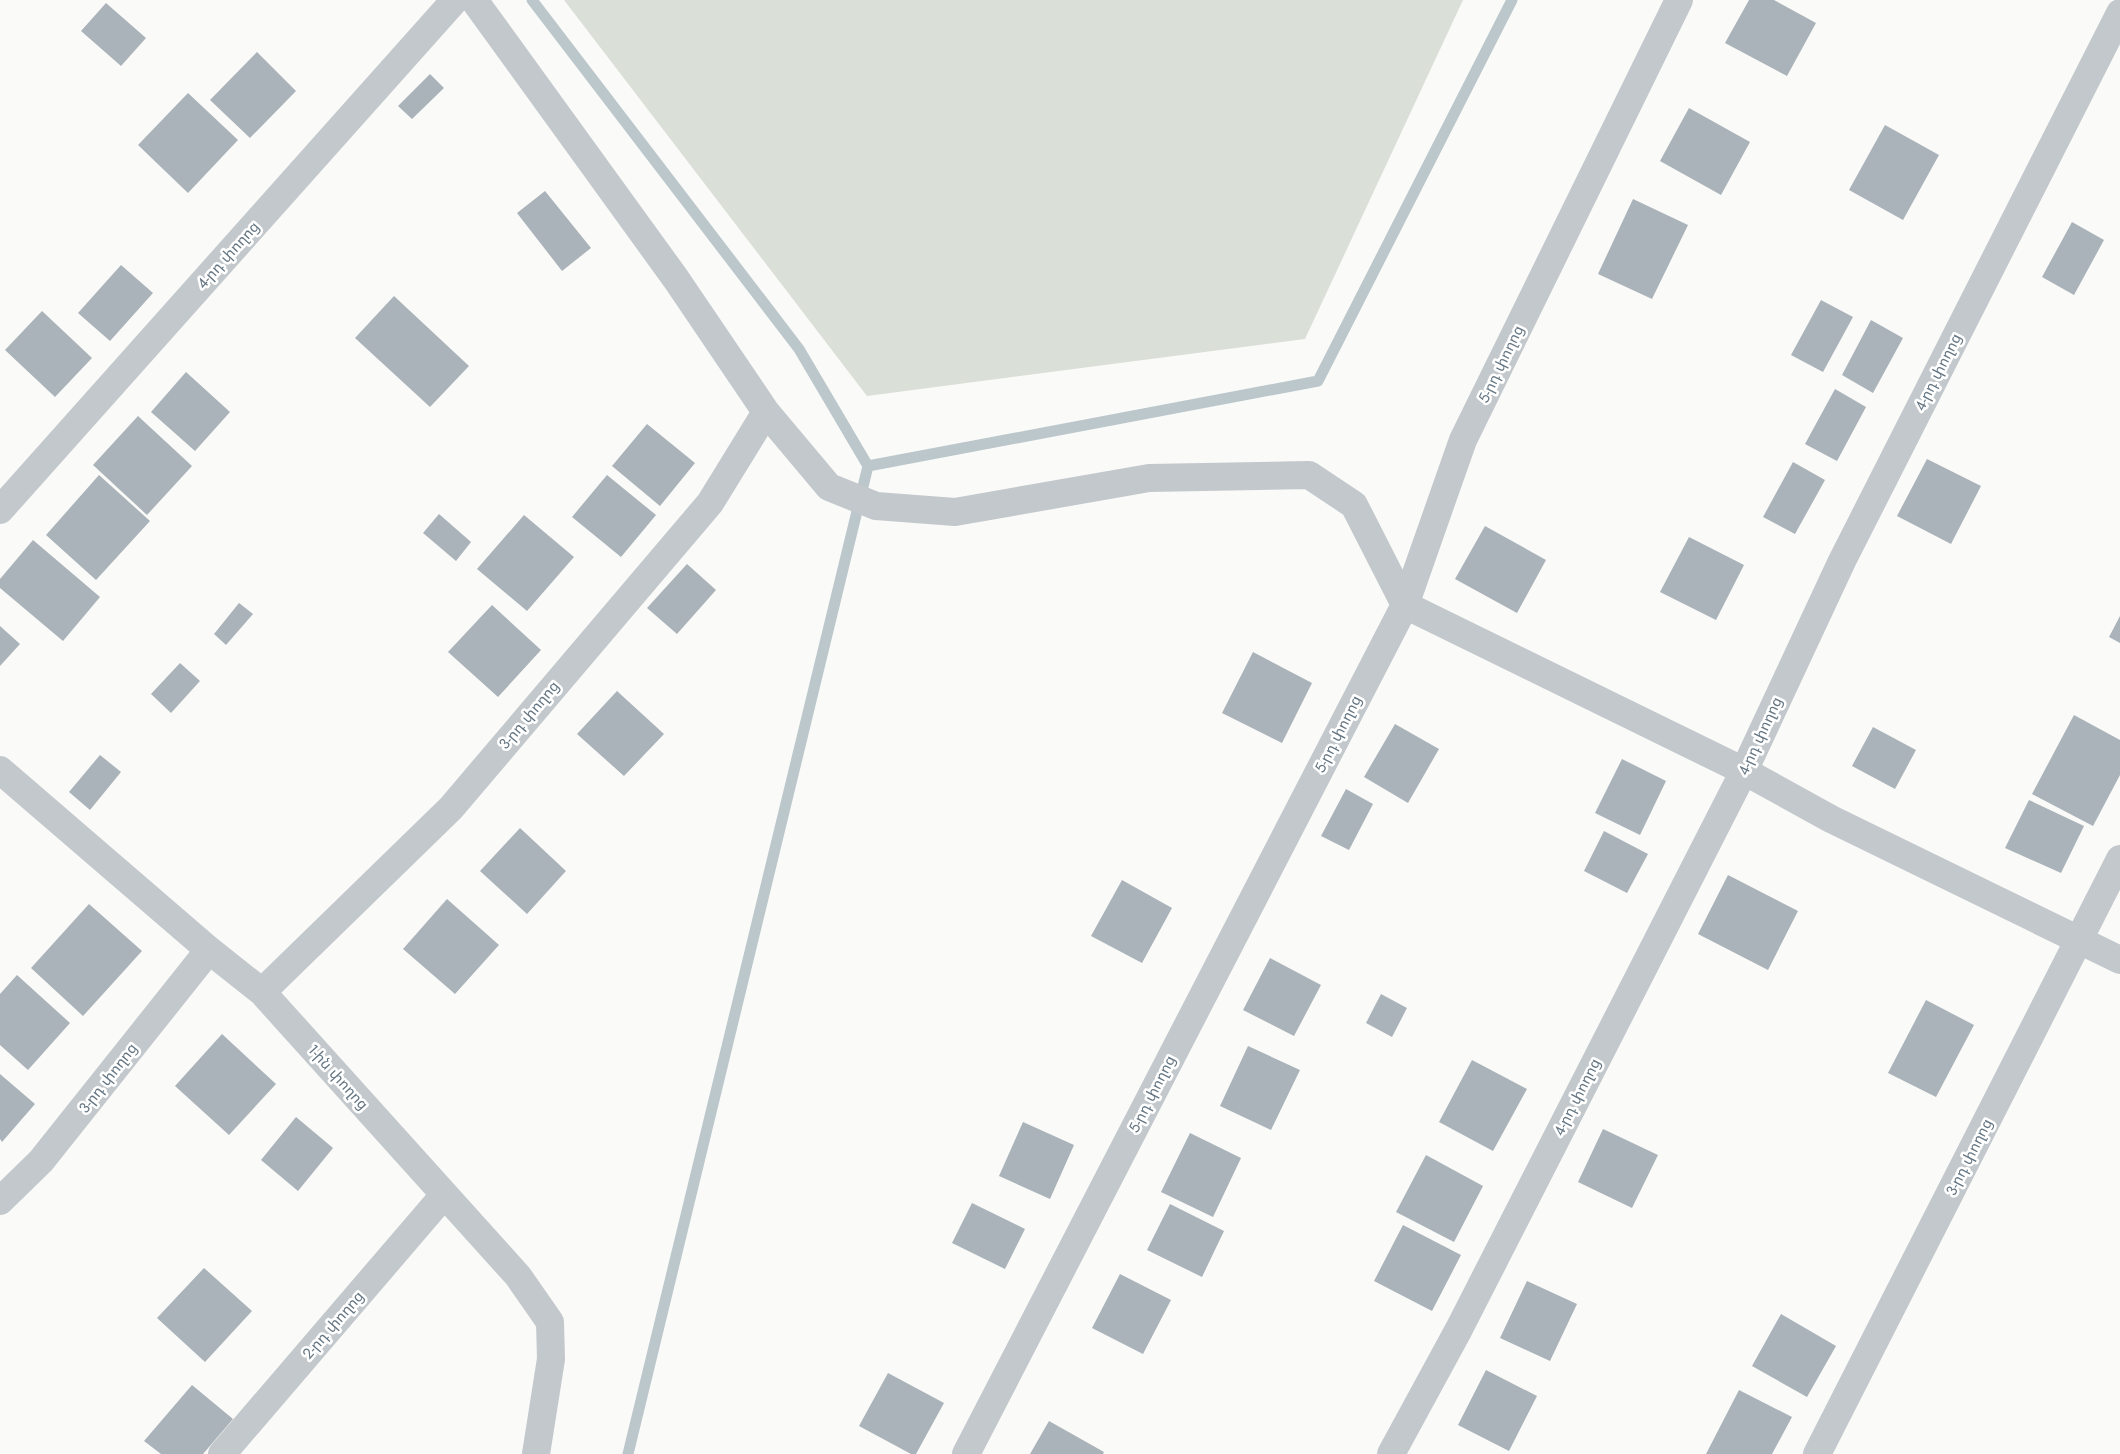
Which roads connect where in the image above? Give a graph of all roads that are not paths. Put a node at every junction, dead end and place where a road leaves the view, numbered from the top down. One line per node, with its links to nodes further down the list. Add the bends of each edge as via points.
1 (455, 0): 6 (street, 4-րդ փողոց)
2 (474, 0): 5 (street, via 676,279)
3 (1679, 0): 7 (street, 5-րդ փողոց, via 1463,440)
4 (2120, 13): 9 (street, 4-րդ փողոց, via 1842,560)
5 (766, 412): 7 (street, via 829,487 876,506 955,512 1149,478 1309,475 1354,506); 14 (street, 3-րդ փողոց, via 710,503 451,808)
6 (0, 510)
7 (1406, 605): 9 (street); 19 (street, 5-րդ փողոց)
8 (0, 770): 12 (street, 1-ին փողոց)
9 (1744, 771): 11 (street, via 1831,818); 20 (street, 4-րդ փողոց, via 1459,1329)
10 (2120, 859): 11 (street, 3-րդ փողոց)
11 (2080, 940): 13 (street); 21 (street, 3-րդ փողոց)
12 (209, 950): 14 (street, 1-ին փողոց); 16 (street, 3-րդ փողոց, via 42,1161)
13 (2120, 960)
14 (262, 992): 15 (street, 1-ին փողոց)
15 (444, 1195): 17 (street, 2-րդ փողոց); 18 (street, 1-ին փողոց, via 518,1276 550,1322 551,1359)
16 (0, 1201)
17 (222, 1454)
18 (536, 1454)
19 (966, 1454)
20 (1391, 1454)
21 (1817, 1454)

